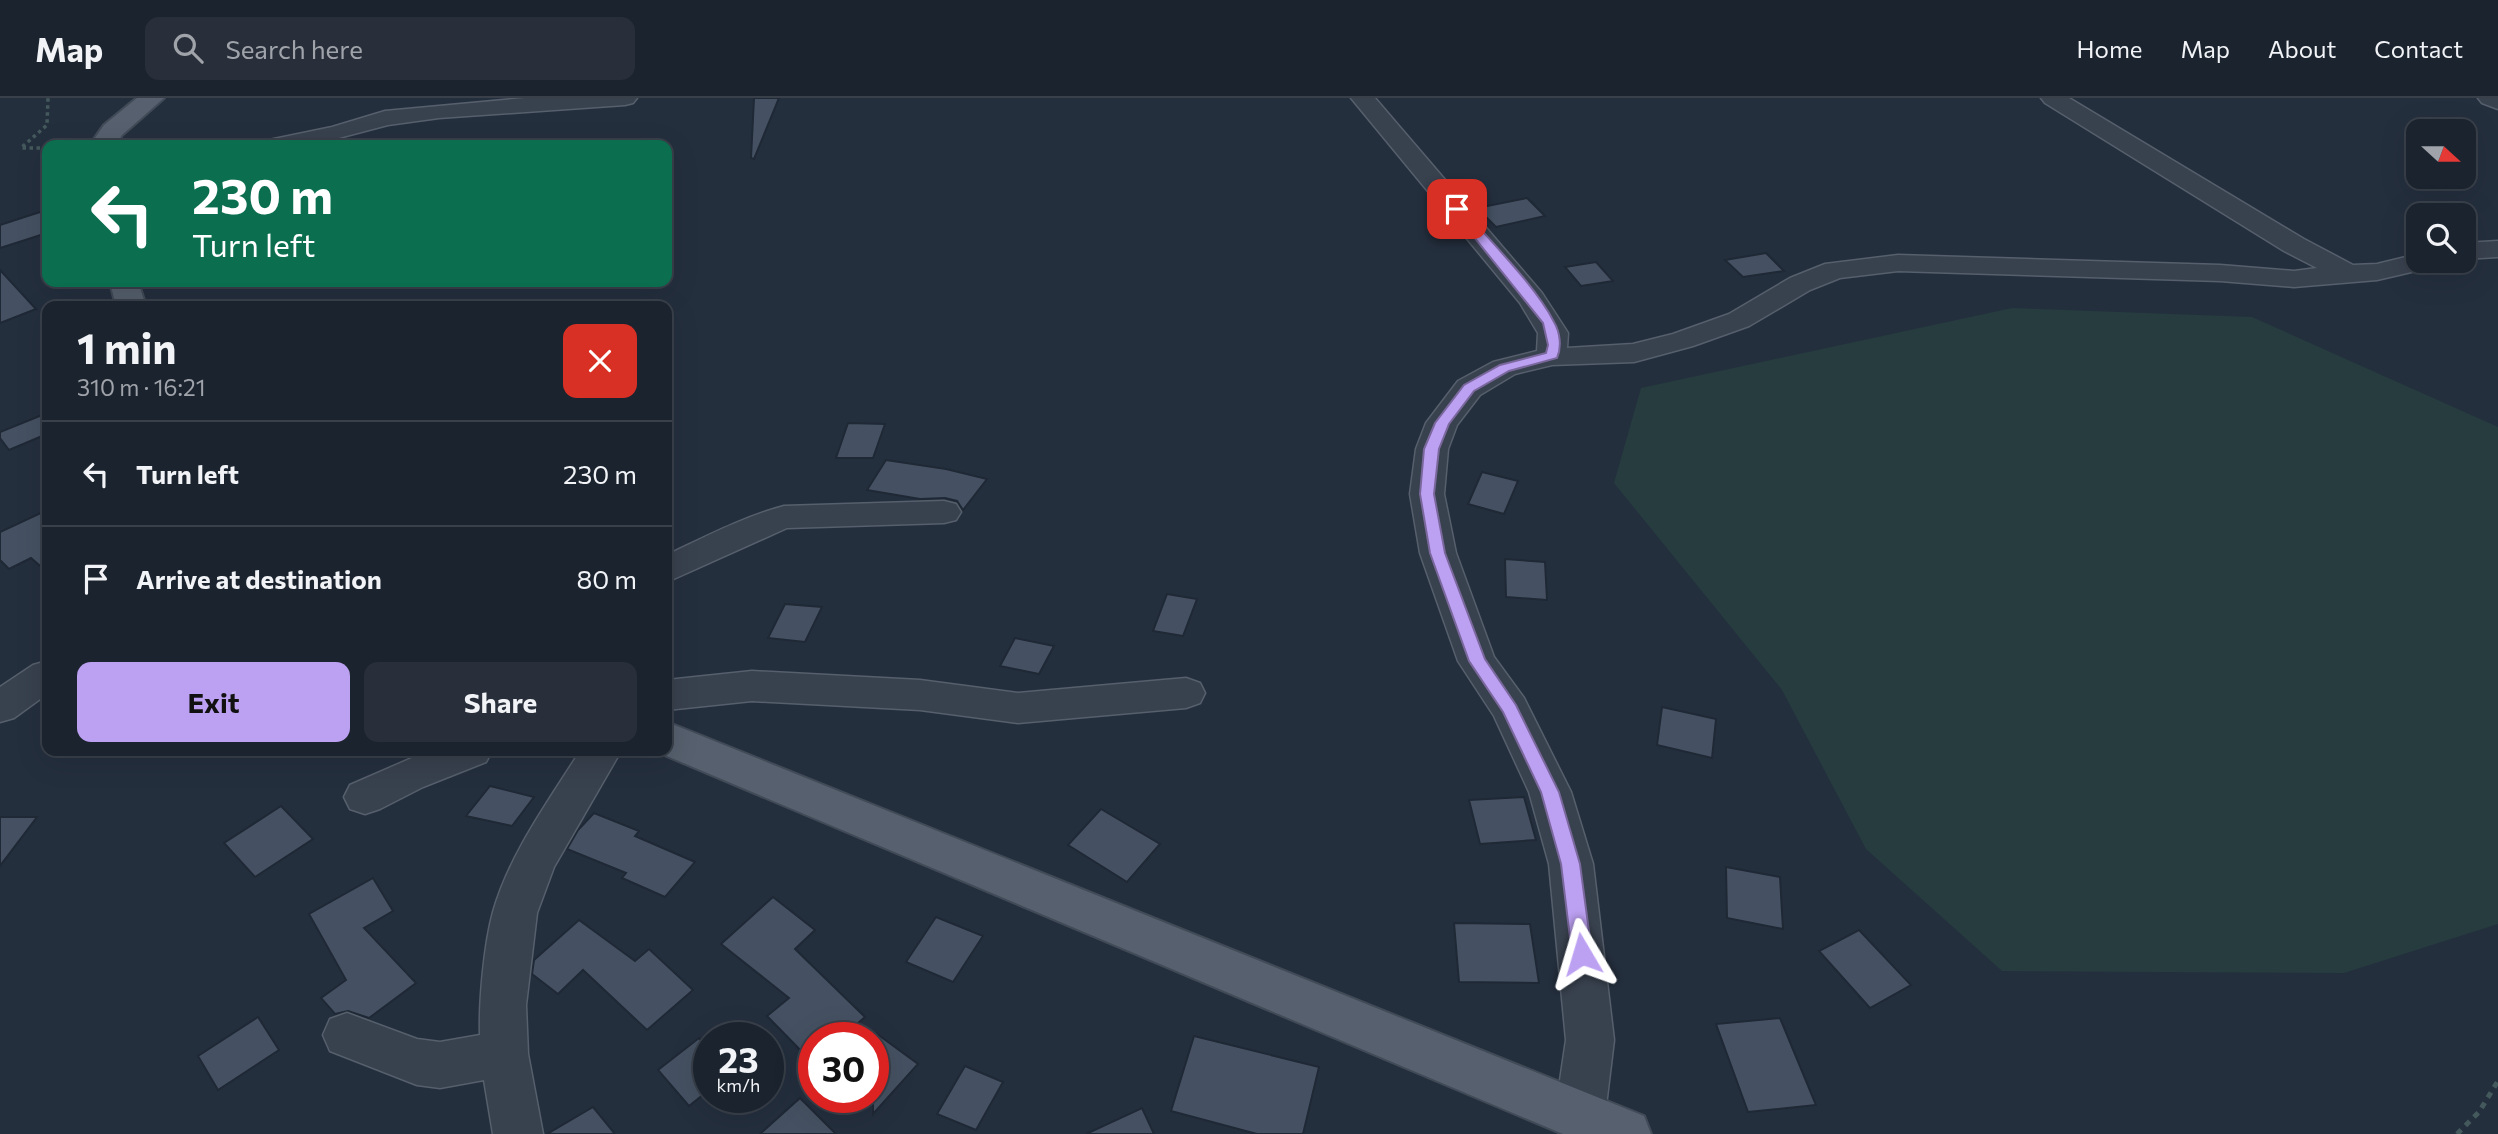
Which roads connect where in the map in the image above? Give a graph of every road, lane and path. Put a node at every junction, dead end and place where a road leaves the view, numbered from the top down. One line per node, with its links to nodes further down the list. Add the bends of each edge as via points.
1 (48, 98): 14 (path, via 47,125 21,148)
2 (152, 98): 12 (main road)
3 (403, 98): 11 (street)
4 (516, 98): 10 (street)
5 (625, 98): 10 (street)
6 (1363, 98): 19 (street, via 1532,299 1553,333)
7 (2053, 98): 18 (street)
8 (2490, 98): 9 (street)
9 (2498, 102)
10 (439, 111): 11 (street)
11 (361, 124): 13 (street)
12 (106, 140)
13 (303, 140)
14 (42, 148)
15 (2498, 249): 16 (street)
16 (2476, 250)
17 (2406, 265): 18 (street)
18 (2348, 273): 19 (street, via 2294,279 2106,269 1869,265 1835,270 1800,284 1739,320 1683,340 1634,353)
19 (1552, 356): 33 (street, via 1504,368 1469,388 1442,423 1432,449 1427,494 1438,553 1477,661 1510,709 1550,792 1571,864 1590,1040)
20 (944, 512): 21 (street, via 784,517)
21 (672, 568)
22 (42, 678): 25 (street)
23 (1186, 692): 24 (street, via 1018,708 920,695 764,686)
24 (672, 695)
25 (0, 707)
26 (672, 740): 33 (main road)
27 (459, 756): 29 (street)
28 (598, 756): 31 (street, via 535,861 516,913 503,1005)
29 (365, 797)
30 (347, 1035): 31 (street, via 417,1062 440,1065)
31 (504, 1054): 34 (street)
32 (2498, 1081): 36 (path, via 2479,1112)
33 (1580, 1114): 35 (main road)
34 (518, 1134)
35 (1625, 1134)
36 (2458, 1134)

